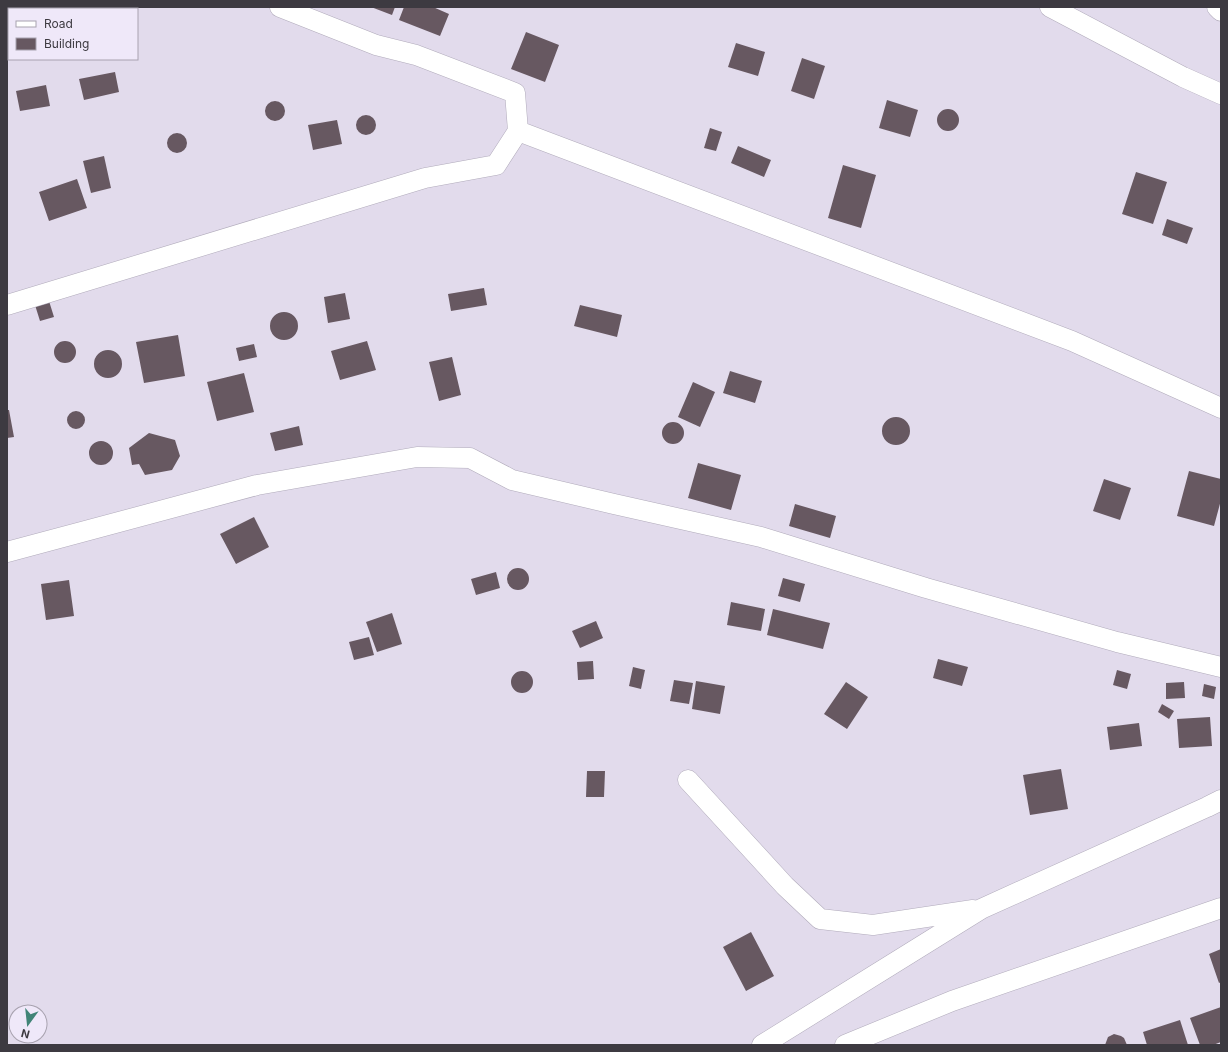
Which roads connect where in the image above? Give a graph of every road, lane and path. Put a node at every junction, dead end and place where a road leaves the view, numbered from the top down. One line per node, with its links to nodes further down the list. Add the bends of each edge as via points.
1 (280, 7): 6 (street, via 376,45 416,55 515,93)
2 (1050, 7): 5 (street, via 1183,77)
3 (1217, 7): 4 (street)
4 (1221, 11)
5 (1221, 94)
6 (518, 131): 7 (street, via 496,165 425,178); 8 (street, via 1072,341)
7 (7, 305)
8 (1221, 408)
9 (7, 552): 10 (street, via 257,485 417,456 470,458 512,480 761,537 1101,638)
10 (1221, 667)
11 (688, 780): 14 (street, via 785,886 820,919 873,925)
12 (1221, 800): 14 (street)
13 (1221, 908): 16 (street, via 952,1001)
14 (981, 909): 15 (street)
15 (762, 1045)
16 (845, 1045)

